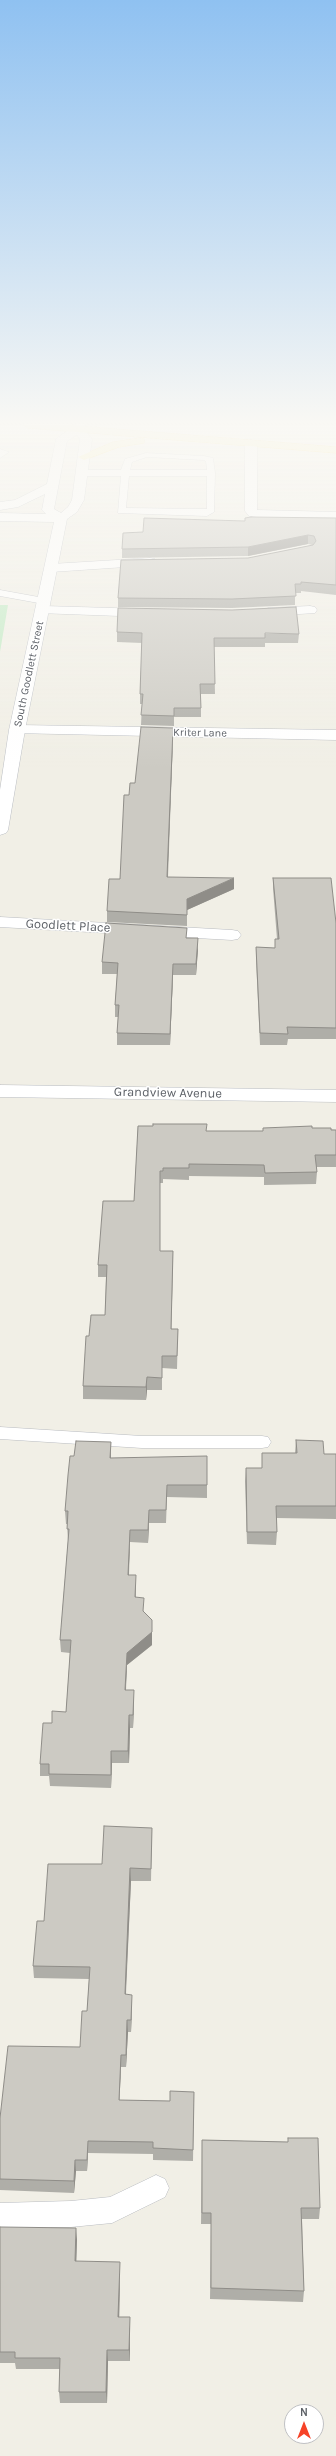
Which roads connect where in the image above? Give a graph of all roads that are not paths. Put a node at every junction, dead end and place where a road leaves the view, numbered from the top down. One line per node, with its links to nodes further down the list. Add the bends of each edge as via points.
1 (57, 540): 3 (main road, South Goodlett Street)
2 (160, 562): 3 (main road)
3 (51, 568): 5 (main road, South Goodlett Street)
4 (0, 593): 5 (lane)
5 (44, 605): 8 (main road); 9 (main road, South Goodlett Street)
6 (310, 610): 7 (main road)
7 (255, 612)
8 (158, 613)
9 (17, 730): 10 (main road, Kriter Lane); 11 (main road, South Goodlett Street)
10 (336, 735)
11 (6, 775): 12 (main road, South Goodlett Street)
12 (0, 830)
13 (0, 922): 14 (main road, Goodlett Place)
14 (232, 935)
15 (0, 1091): 16 (main road, Grandview Avenue)
16 (336, 1096)
17 (0, 1432): 18 (lane, via 142,1442)
18 (262, 1442)
19 (156, 2188): 20 (lane, via 112,2210)
20 (0, 2216)

